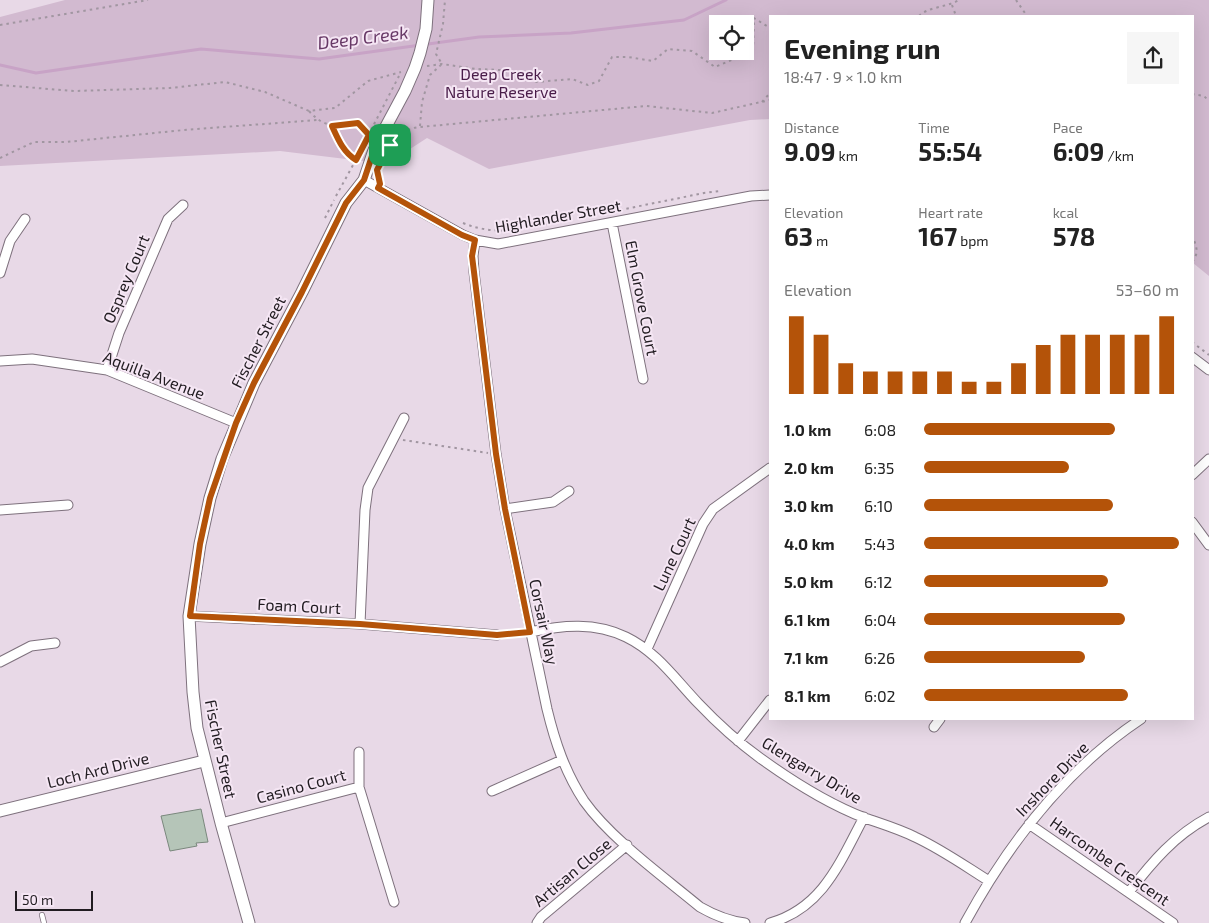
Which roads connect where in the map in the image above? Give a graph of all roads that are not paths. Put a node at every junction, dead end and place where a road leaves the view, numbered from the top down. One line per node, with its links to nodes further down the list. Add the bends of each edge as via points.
1 (428, 0): 2 (street, Fischer Street, via 420,52 405,91 374,137)
2 (364, 180): 7 (street, Highlander Street); 15 (street, Fischer Street, via 346,203)
3 (769, 195): 6 (street, Highlander Street)
4 (184, 205): 11 (street, Osprey Court, via 168,219 119,333)
5 (25, 219): 8 (street, via 10,240)
6 (612, 223): 7 (street, Highlander Street, via 498,244); 13 (street, Elm Grove Court)
7 (475, 240): 21 (street, Corsair Way, via 472,256)
8 (0, 273)
9 (1194, 358): 12 (street)
10 (0, 361): 11 (street, Aquilla Avenue, via 32,360)
11 (107, 370): 15 (street, Aquilla Avenue)
12 (1209, 370)
13 (643, 378)
14 (404, 418): 26 (street, via 368,488)
15 (236, 423): 25 (street, Fischer Street, via 210,498)
16 (1209, 459): 18 (street)
17 (769, 469): 30 (street, Lune Court, via 713,509 703,524)
18 (1194, 473)
19 (569, 491): 21 (street, via 553,502)
20 (68, 505): 22 (street)
21 (505, 509): 27 (street, Corsair Way)
22 (0, 510)
23 (1194, 525): 24 (street)
24 (1209, 545)
25 (190, 616): 26 (street, Foam Court); 39 (street, Fischer Street, via 196,719)
26 (360, 624): 28 (street, Foam Court)
27 (530, 632): 30 (street, Glengarry Drive, via 580,625 624,636); 38 (street, Corsair Way, via 554,739)
28 (497, 635)
29 (55, 643): 31 (street, via 31,646)
30 (647, 649): 36 (street, Glengarry Drive, via 698,704)
31 (0, 662)
32 (769, 701): 36 (street)
33 (939, 720): 35 (street)
34 (1140, 720): 46 (street, Inshore Drive, via 1082,768)
35 (934, 727)
36 (738, 740): 44 (street, Glengarry Drive, via 778,770)
37 (359, 752): 40 (street, Casino Court)
38 (562, 760): 41 (street); 47 (street, Corsair Way, via 585,802)
39 (204, 761): 42 (street, Loch Ard Drive); 45 (street, Fischer Street)
40 (359, 787): 45 (street, Casino Court); 50 (street, Casino Court)
41 (492, 791)
42 (0, 811)
43 (1209, 817): 49 (street, via 1167,847)
44 (864, 818): 48 (street, Glengarry Drive, via 921,840); 56 (street, via 837,868 817,896 794,914)
45 (221, 823): 53 (street, Fischer Street)
46 (1029, 824): 48 (street, Inshore Drive); 49 (street, Harcombe Crescent)
47 (627, 846): 54 (street, Artisan Close); 55 (street, Corsair Way, via 712,914)
48 (989, 881): 57 (street, Inshore Drive)
49 (1129, 892): 58 (street, Harcombe Crescent)
50 (394, 902)
51 (42, 915): 52 (lane)
52 (44, 923)
53 (249, 923)
54 (537, 923)
55 (744, 923)
56 (770, 923)
57 (965, 923)
58 (1173, 923)

